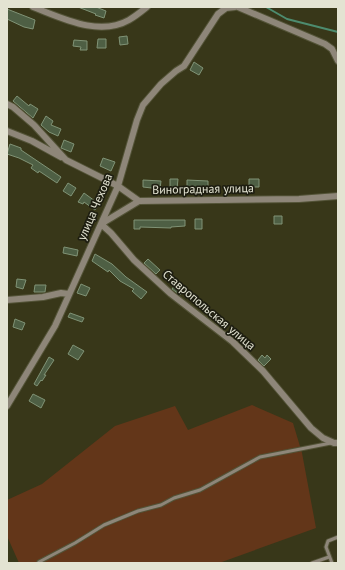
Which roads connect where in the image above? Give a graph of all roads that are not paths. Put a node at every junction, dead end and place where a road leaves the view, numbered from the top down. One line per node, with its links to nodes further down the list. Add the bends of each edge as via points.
1 (33, 7): 2 (street, via 70,21 102,27 129,20)
2 (148, 7)
3 (234, 7): 5 (street)
4 (238, 7): 6 (street, via 324,44 332,49)
5 (226, 8): 10 (street, улица Чехова, via 218,14 184,66 161,84 143,105)
6 (338, 61)
7 (7, 104): 9 (street, Виноградная улица, via 34,125)
8 (7, 132): 9 (street, via 32,141)
9 (66, 160): 10 (street, Виноградная улица)
10 (118, 186): 12 (street, Виноградная улица); 13 (street, улица Чехова)
11 (338, 196): 12 (street, Виноградная улица)
12 (139, 201): 13 (street)
13 (101, 224): 14 (street, улица Чехова); 17 (street, Ставропольская улица, via 134,260 171,294 233,342 263,370 311,428 323,438)
14 (69, 294): 15 (street); 16 (street, улица Чехова, via 56,326)
15 (7, 300)
16 (7, 406)
17 (336, 443): 20 (lane, via 260,457 200,490 104,525)
18 (338, 537): 19 (lane, via 328,541 326,547)
19 (329, 557): 21 (lane); 22 (lane)
20 (39, 562)
21 (312, 563)
22 (332, 563)

